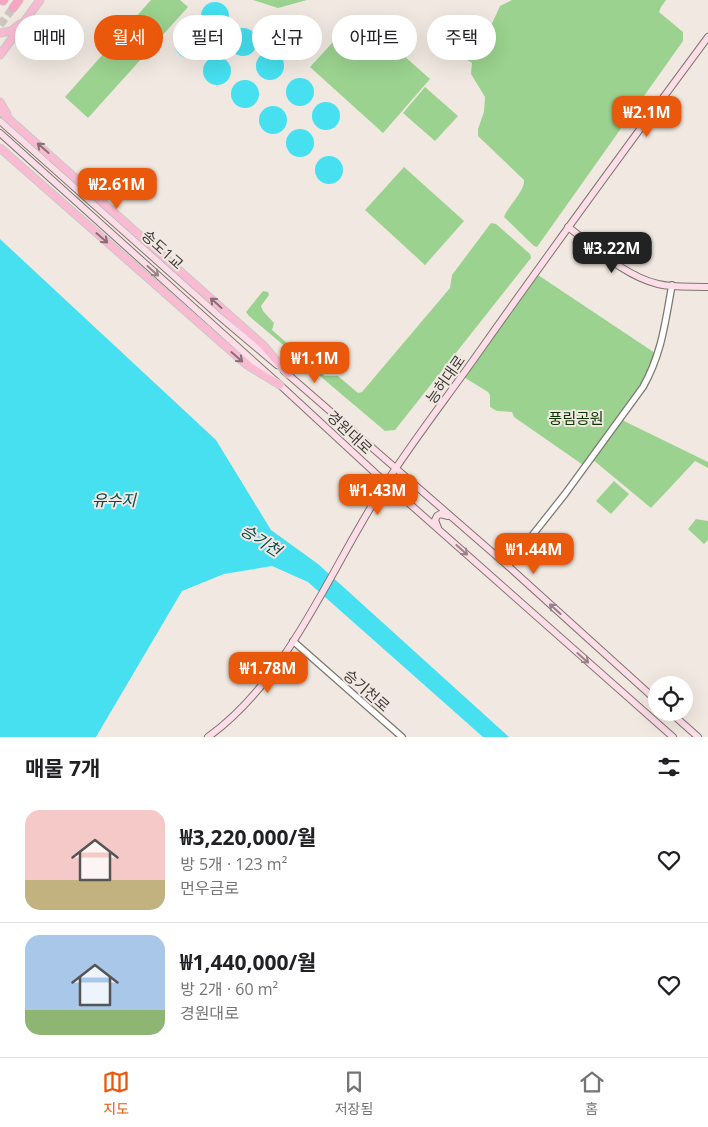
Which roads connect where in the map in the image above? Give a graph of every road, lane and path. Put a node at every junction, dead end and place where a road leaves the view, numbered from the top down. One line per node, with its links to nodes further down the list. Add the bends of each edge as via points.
1 (19, 0): 3 (highway)
2 (40, 0): 4 (main road)
3 (13, 8)
4 (30, 15)
5 (15, 28): 6 (main road)
6 (0, 33)
7 (15, 35): 9 (main road)
8 (708, 37): 16 (main road, 능허대로)
9 (0, 56)
10 (0, 102): 12 (main road)
11 (0, 111): 12 (main road)
12 (9, 119): 21 (main road, one-way to 12, via 262,345)
13 (0, 121): 19 (main road, 송도1교)
14 (0, 133): 20 (main road, 송도1교, one-way to 20)
15 (0, 148): 22 (main road, one-way to 22, via 246,365)
16 (568, 227): 17 (main road, via 638,277); 23 (main road, 능허대로)
17 (672, 285): 18 (main road); 27 (street, via 658,355 643,387 566,494)
18 (708, 287)
19 (219, 316): 21 (main road, 경원대로)
20 (212, 324): 22 (main road, 경원대로)
21 (288, 374): 23 (main road, 경원대로)
22 (280, 385): 24 (main road, 경원대로)
23 (396, 468): 24 (main road, 능허대로); 25 (main road, 경원대로)
24 (386, 483): 26 (main road, 경원대로); 28 (main road, 능허대로)
25 (451, 517): 26 (main road, via 437,516 435,520); 27 (main road, 경원대로)
26 (440, 531): 33 (main road, 경원대로, one-way to 33)
27 (508, 566): 29 (main road, 경원대로, one-way to 27)
28 (293, 641): 31 (main road, 능허대로, via 247,704); 32 (street, 승기천로)
29 (648, 693)
30 (680, 721): 34 (main road)
31 (208, 737)
32 (402, 737)
33 (673, 737)
34 (698, 737)

